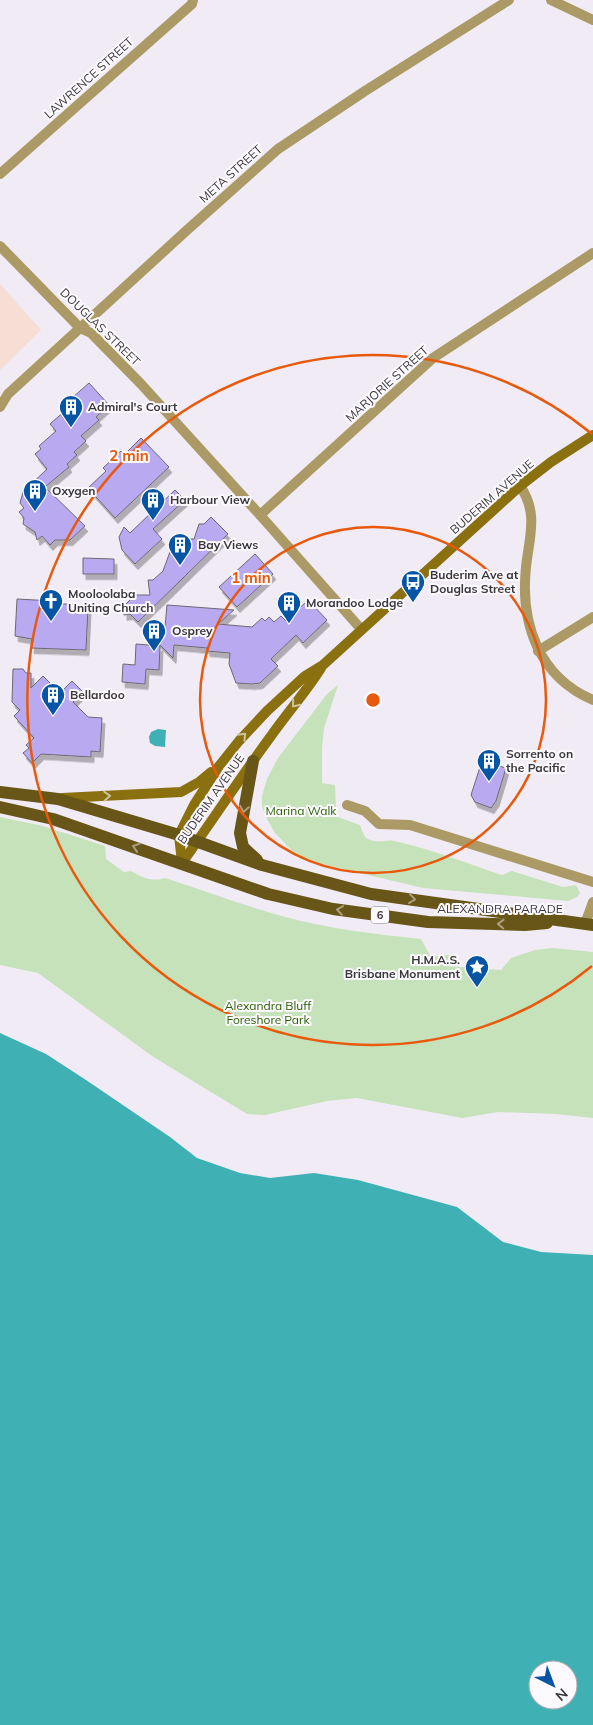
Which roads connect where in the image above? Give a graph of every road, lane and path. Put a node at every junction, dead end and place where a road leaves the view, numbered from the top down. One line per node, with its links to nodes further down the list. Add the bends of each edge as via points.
1 (193, 0): 5 (street, LAWRENCE STREET)
2 (509, 0): 8 (street, META STREET, via 278,149)
3 (551, 0): 4 (street)
4 (593, 20)
5 (0, 174)
6 (0, 246): 8 (street, DOUGLAS STREET)
7 (593, 253): 12 (street, MARJORIE STREET, via 433,358)
8 (80, 328): 9 (street, META STREET, via 8,394); 12 (street, DOUGLAS STREET, via 91,332)
9 (0, 407)
10 (593, 435): 11 (main road, BUDERIM AVENUE)
11 (520, 486): 14 (main road, BUDERIM AVENUE); 15 (street, via 531,510 524,589)
12 (260, 515): 14 (street, DOUGLAS STREET)
13 (593, 617): 15 (street)
14 (362, 629): 16 (main road, BUDERIM AVENUE)
15 (538, 651): 17 (street, via 562,681)
16 (323, 665): 18 (main road, BUDERIM AVENUE, one-way to 18); 19 (main road, BUDERIM AVENUE, one-way to 16, via 267,712 306,676)
17 (593, 700)
18 (253, 761): 25 (main road, BUDERIM AVENUE); 27 (main road, one-way to 27, via 240,840)
19 (219, 766): 21 (main road, one-way to 19, via 181,792); 24 (main road, BUDERIM AVENUE)
20 (0, 792): 21 (main road, 6)
21 (58, 799): 24 (main road, 6)
22 (347, 805): 28 (street, via 365,811 379,824 410,825)
23 (1, 806): 26 (main road, 6, one-way to 23, via 53,819)
24 (179, 835): 25 (main road, 6); 26 (main road, BUDERIM AVENUE)
25 (197, 842): 26 (main road, BUDERIM AVENUE); 27 (main road, ALEXANDRA PARADE / 6)
26 (182, 863): 30 (main road, ALEXANDRA PARADE / 6, one-way to 26, via 428,922 332,909 268,894)
27 (262, 865): 30 (main road, ALEXANDRA PARADE / 6, one-way to 30, via 372,894)
28 (593, 882)
29 (593, 902): 30 (street)
30 (589, 924)

